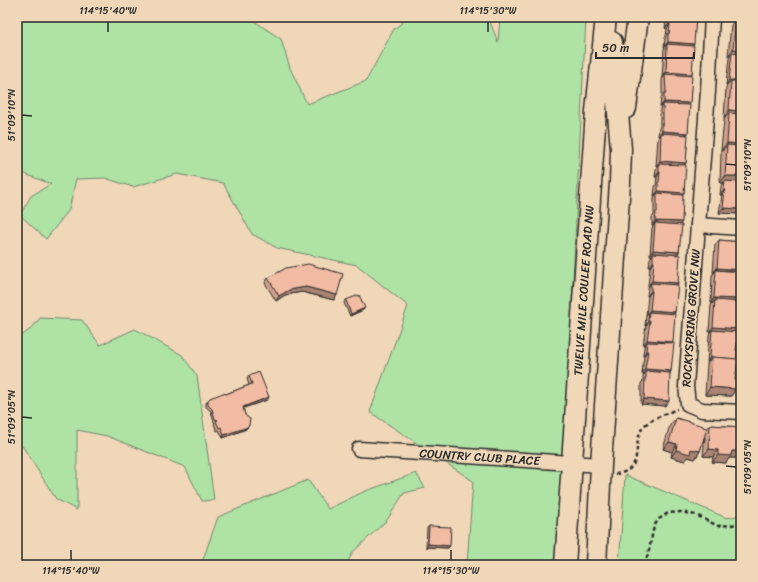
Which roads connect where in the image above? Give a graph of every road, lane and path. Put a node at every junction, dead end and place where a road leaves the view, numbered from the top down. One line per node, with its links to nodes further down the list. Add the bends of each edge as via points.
1 (606, 17): 11 (main road, TWELVE MILE COULEE ROAD NW, via 596,119)
2 (610, 17): 5 (main road)
3 (638, 17): 5 (main road)
4 (712, 17): 6 (street, ROCKYSPRING GROVE NW)
5 (621, 149): 12 (main road)
6 (698, 225): 7 (street); 8 (street, ROCKYSPRING GROVE NW, via 686,386)
7 (741, 228)
8 (688, 404): 9 (street, ROCKYSPRING GROVE NW, via 702,410); 12 (path, via 644,426 639,436 636,459 629,470 622,473)
9 (741, 412)
10 (359, 449): 11 (street, COUNTRY CLUB PLACE)
11 (572, 463): 12 (street, COUNTRY CLUB PLACE); 14 (main road, TWELVE MILE COULEE ROAD NW)
12 (601, 470): 15 (main road)
13 (741, 524): 16 (path, via 718,526 696,515 668,513 654,526)
14 (565, 565)
15 (596, 565)
16 (643, 565)

